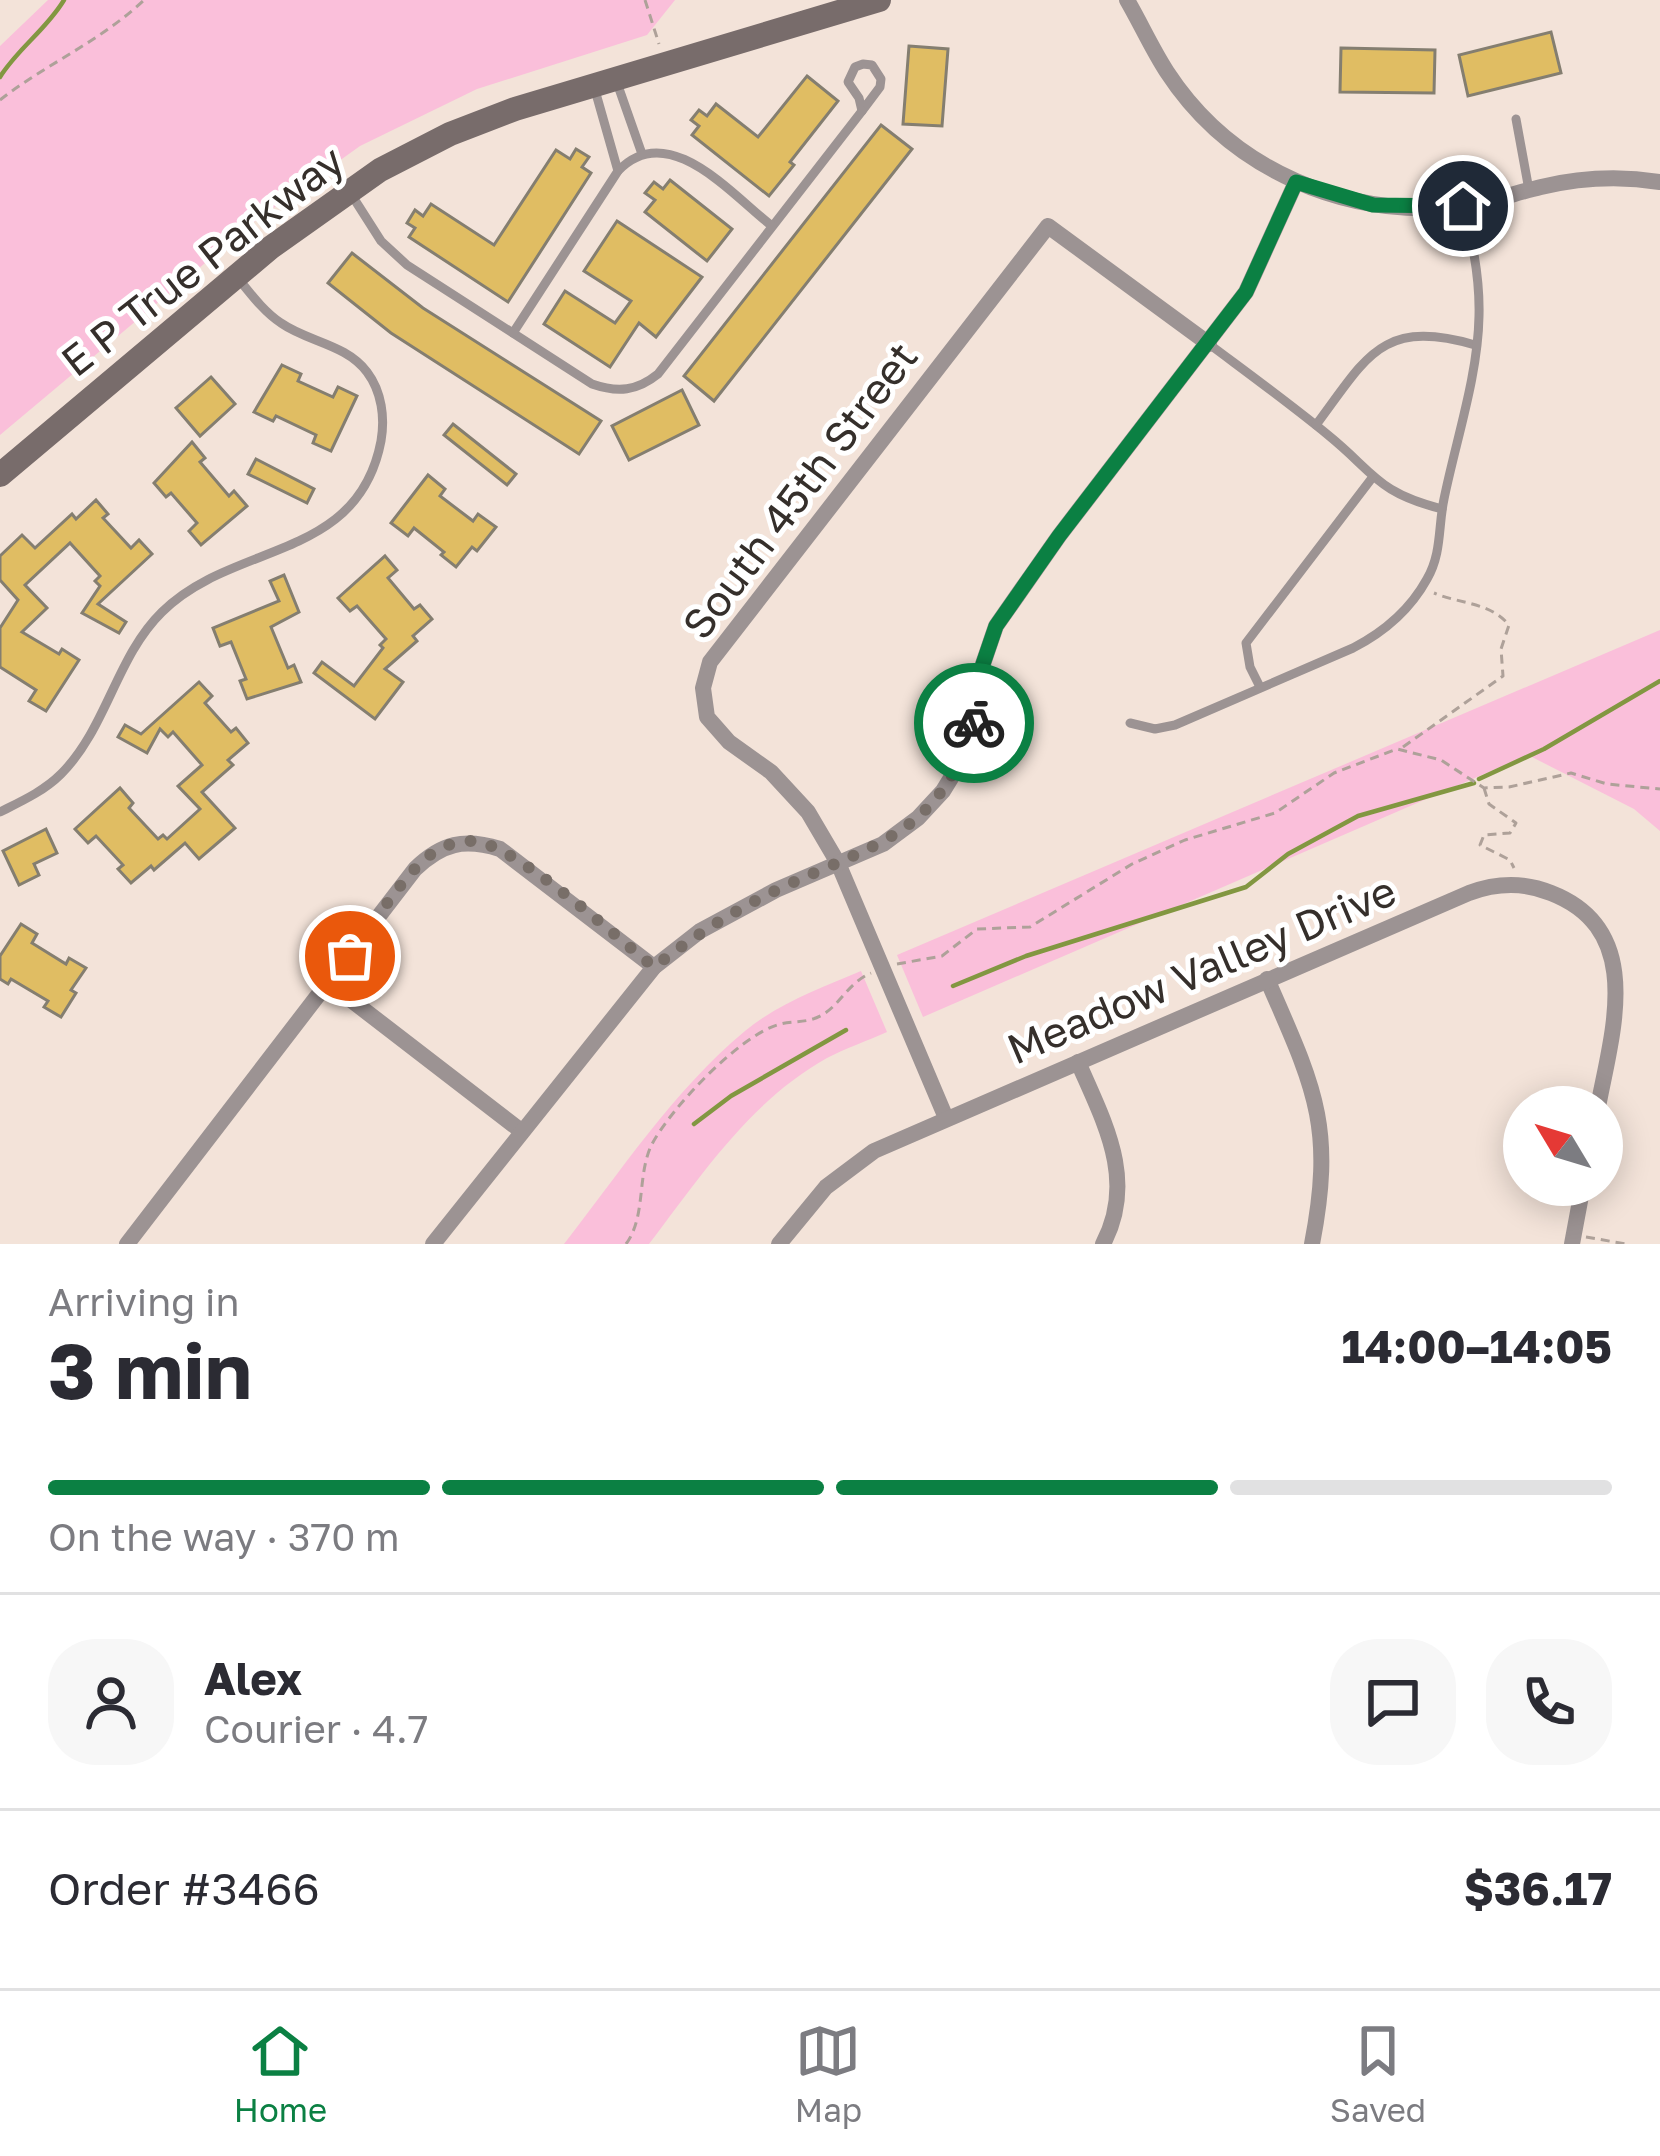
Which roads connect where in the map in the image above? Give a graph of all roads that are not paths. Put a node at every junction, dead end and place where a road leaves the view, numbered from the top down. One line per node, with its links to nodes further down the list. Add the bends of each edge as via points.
1 (880, 0): 3 (main road, E P True Parkway)
2 (1127, 0): 8 (street, via 1168,74 1206,121)
3 (604, 82): 6 (lane); 7 (lane); 10 (main road, E P True Parkway, via 450,134)
4 (862, 111): 4 (lane, via 880,87 872,65 855,67 848,82); 13 (lane)
5 (1516, 119): 11 (lane)
6 (642, 154): 7 (lane); 13 (lane, via 687,159)
7 (618, 171): 15 (lane)
8 (1296, 182): 12 (street, via 1373,205); 16 (street, via 1246,292)
9 (1660, 182): 11 (street)
10 (348, 190): 14 (main road, E P True Parkway); 15 (lane, via 390,252)
11 (1528, 190): 12 (street)
12 (1463, 206): 17 (lane, via 1478,273)
13 (772, 226): 15 (lane, via 658,374 634,388 592,384)
14 (236, 275): 19 (main road, E P True Parkway); 24 (lane, via 277,321 368,373 382,417 372,473 332,524 167,607 143,633 73,762)
15 (513, 333)
16 (1209, 344): 18 (lane); 25 (street, via 996,626 962,760 944,791 884,844); 25 (street, South 45th Street, via 1048,226 710,662 707,717 808,812)
17 (1475, 345): 18 (lane, via 1426,335 1381,346); 21 (lane)
18 (1316, 425): 20 (lane)
19 (0, 475)
20 (1372, 478): 21 (lane); 22 (lane, via 1246,643)
21 (1442, 509): 22 (lane, via 1442,542 1421,588 1379,634)
22 (1260, 687): 23 (lane, via 1175,725)
23 (1130, 723)
24 (0, 812)
25 (838, 863): 26 (street, via 700,932); 31 (street, South 45th Street)
26 (654, 967): 28 (street, via 500,849 475,841 431,854 415,869); 32 (street)
27 (1267, 979): 29 (street, Meadow Valley Drive); 30 (street, Meadow Valley Drive, via 1479,889 1519,885 1559,896 1590,919 1611,953 1618,992); 39 (street, via 1320,1117 1324,1174)
28 (329, 983): 32 (street); 35 (street)
29 (1078, 1062): 31 (street, Meadow Valley Drive); 38 (street, via 1118,1169 1116,1211)
30 (1602, 1086)
31 (946, 1118): 37 (street, Meadow Valley Drive, via 850,1167)
32 (520, 1130): 36 (street)
33 (1579, 1206): 34 (street)
34 (1573, 1240)
35 (128, 1244)
36 (433, 1244)
37 (779, 1244)
38 (1103, 1244)
39 (1312, 1244)

